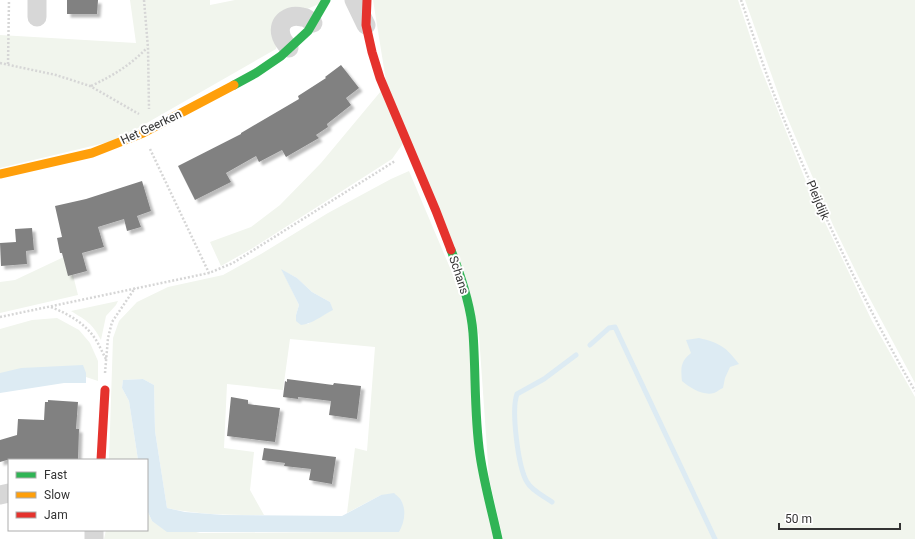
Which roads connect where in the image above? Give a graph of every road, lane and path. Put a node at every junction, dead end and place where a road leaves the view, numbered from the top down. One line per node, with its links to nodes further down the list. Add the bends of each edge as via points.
1 (9, 0): 12 (path)
2 (144, 0): 9 (path)
3 (326, 0): 7 (street, Het Geerken)
4 (354, 0): 8 (street, Schans)
5 (367, 0): 8 (street, Schans)
6 (741, 0): 23 (path, Pleijdijk, via 780,111 829,226)
7 (313, 23): 10 (street, Het Geerken, via 304,17 295,16 282,22 280,34)
8 (366, 25): 15 (street, Schans, via 380,78)
9 (148, 48): 13 (path, via 115,75); 14 (path)
10 (289, 48): 14 (street, Het Geerken, via 256,73)
11 (0, 63): 12 (path)
12 (8, 64): 13 (path)
13 (90, 86): 14 (path)
14 (148, 127): 16 (street, Het Geerken, via 92,153); 17 (path)
15 (411, 151): 17 (path, via 233,263); 25 (street, Schans, via 456,263 470,313 480,455)
16 (0, 174)
17 (209, 273): 18 (path)
18 (136, 288): 19 (path); 21 (path, via 112,322)
19 (51, 307): 20 (path); 21 (path, via 70,314 79,321 94,337)
20 (0, 317)
21 (106, 360): 22 (path)
22 (104, 390): 24 (street)
23 (915, 391)
24 (101, 459)
25 (498, 539)

